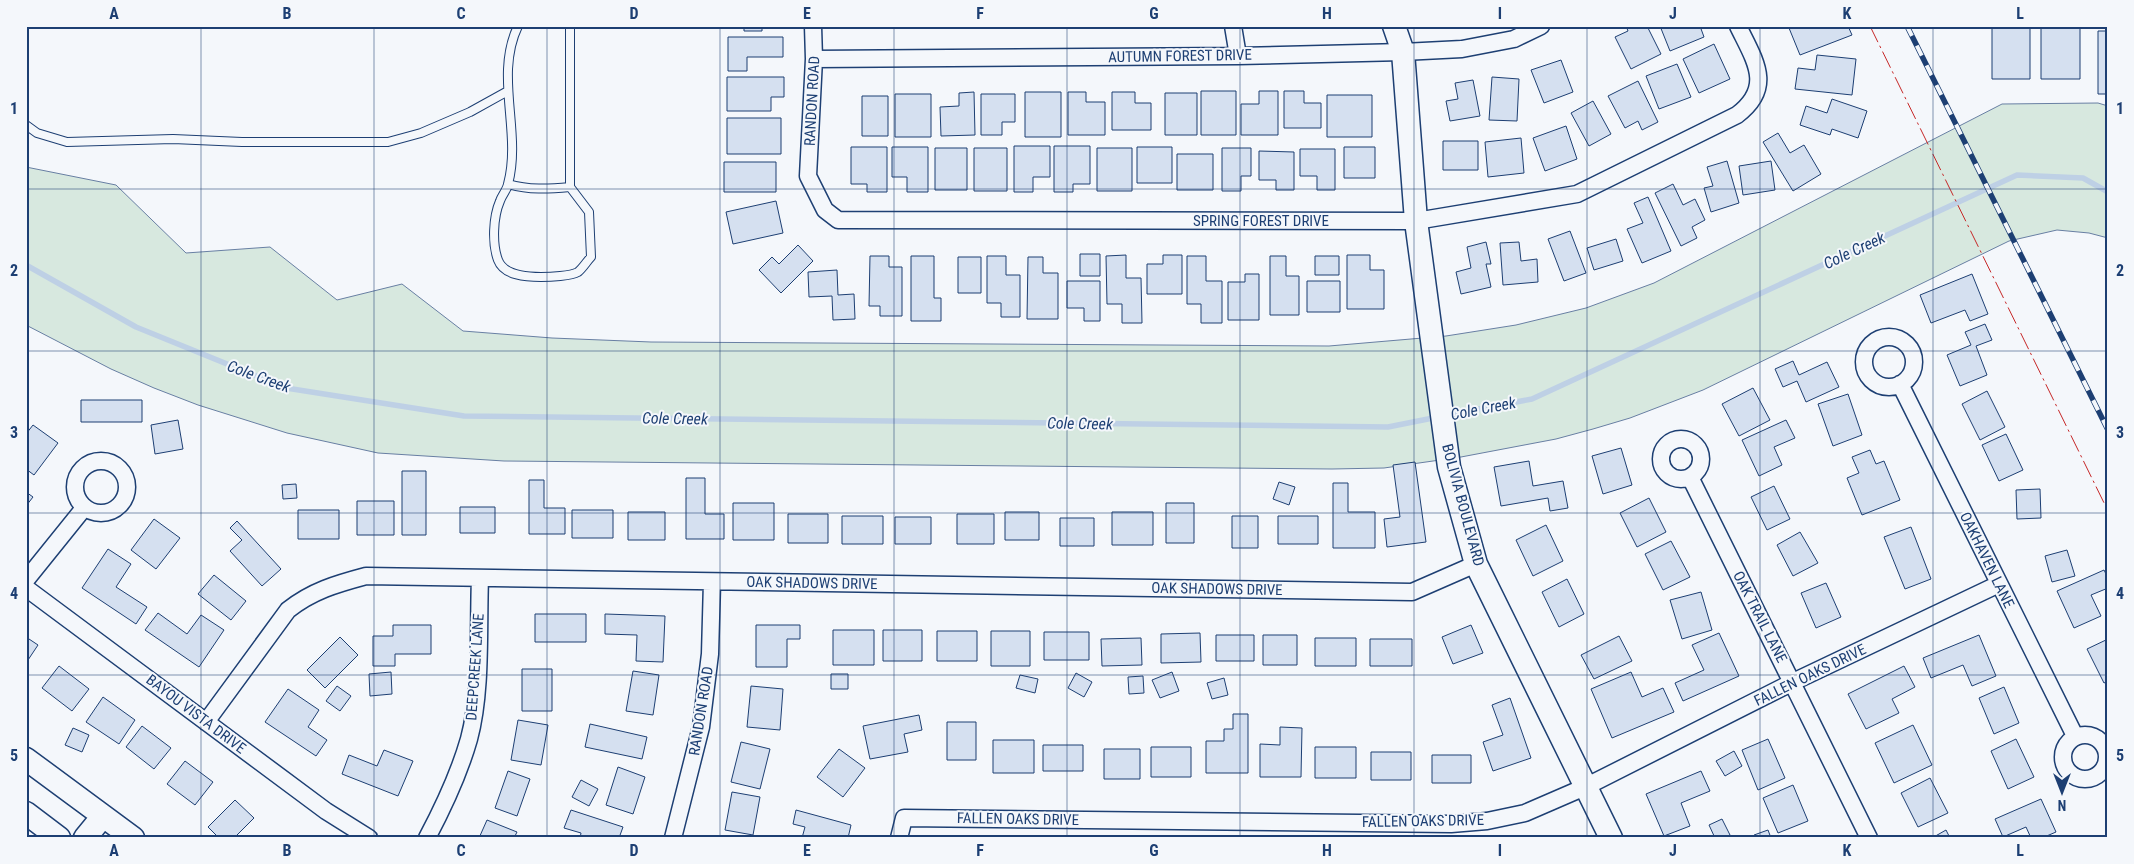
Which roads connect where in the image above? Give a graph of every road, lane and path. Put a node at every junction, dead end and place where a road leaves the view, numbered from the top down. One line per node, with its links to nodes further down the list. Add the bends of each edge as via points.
1 (518, 26): 11 (lane, via 509,57)
2 (570, 26): 15 (lane)
3 (813, 26): 10 (street, RANDON ROAD)
4 (1233, 26): 9 (street)
5 (1394, 26): 8 (street, BOLIVIA BOULEVARD)
6 (1541, 26): 8 (street, AUTUMN FOREST DRIVE, via 1514,39 1462,49)
7 (1738, 26): 16 (street, SPRING FOREST DRIVE, via 1757,67 1758,89 1751,105 1737,115 1577,194)
8 (1403, 52): 9 (street, AUTUMN FOREST DRIVE); 16 (street, BOLIVIA BOULEVARD)
9 (1238, 56): 10 (street, AUTUMN FOREST DRIVE)
10 (814, 59): 13 (street, RANDON ROAD)
11 (508, 91): 12 (lane, via 430,129 388,142 173,139 67,142 38,133); 14 (lane, via 512,148)
12 (26, 125)
13 (808, 176): 16 (street, SPRING FOREST DRIVE, via 825,210 838,220)
14 (508, 184): 15 (lane, via 541,190); 15 (lane, via 499,203 494,246 499,263 511,274 531,277 578,272 590,257 589,212)
15 (570, 186)
16 (1416, 221): 20 (street, BOLIVIA BOULEVARD, via 1449,467)
17 (1900, 384): 24 (street, OAKHAVEN LANE)
18 (1690, 477): 26 (street, OAK TRAIL LANE)
19 (84, 508): 22 (street)
20 (1476, 564): 23 (street, OAK SHADOWS DRIVE, via 1412,592); 30 (street, BOLIVIA BOULEVARD)
21 (480, 578): 23 (street, OAK SHADOWS DRIVE); 27 (street, OAK SHADOWS DRIVE, via 366,576 304,597 288,610); 37 (street, DEEPCREEK LANE, via 476,696 469,737 458,774)
22 (26, 580)
23 (712, 582): 38 (street, RANDON ROAD, via 710,654 700,727)
24 (1999, 584): 26 (street, FALLEN OAKS DRIVE); 28 (street, OAKHAVEN LANE)
25 (26, 588): 27 (street, BAYOU VISTA DRIVE)
26 (1793, 682): 30 (street, FALLEN OAKS DRIVE); 41 (street, OAK TRAIL LANE)
27 (206, 722): 36 (street, BAYOU VISTA DRIVE, via 326,811)
28 (2075, 736)
29 (26, 759): 32 (street)
30 (1585, 787): 39 (street, FALLEN OAKS DRIVE, via 1525,813 1451,824 904,818); 40 (street, BOLIVIA BOULEVARD)
31 (26, 813): 33 (street)
32 (103, 816): 34 (street); 35 (street)
33 (60, 838)
34 (85, 838)
35 (133, 838)
36 (369, 838)
37 (427, 838)
38 (673, 838)
39 (899, 838)
40 (1611, 838)
41 (1869, 838)

